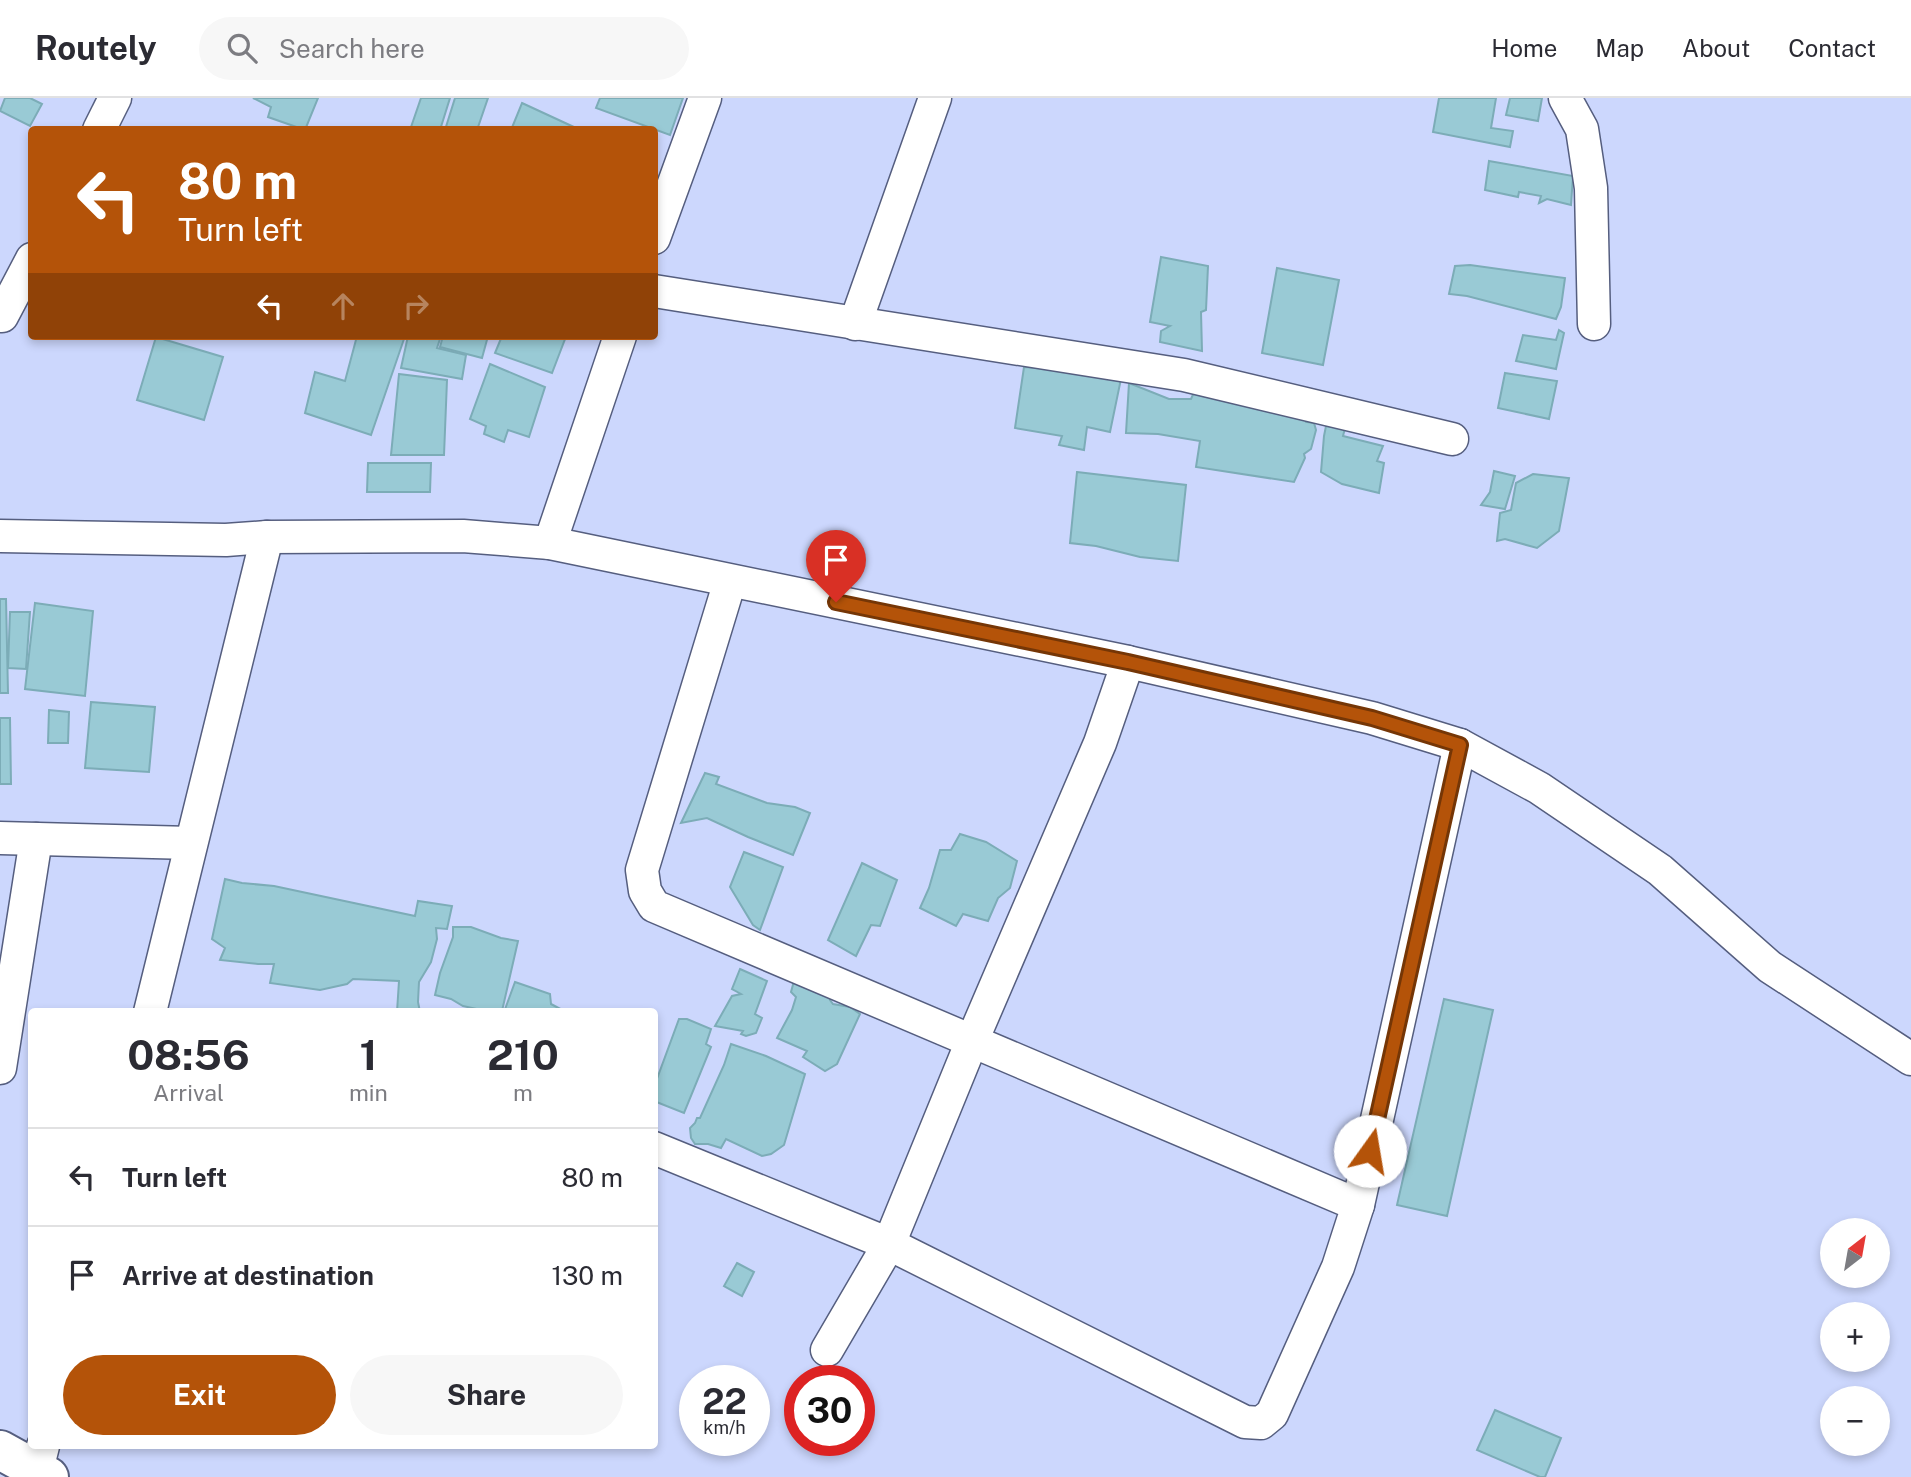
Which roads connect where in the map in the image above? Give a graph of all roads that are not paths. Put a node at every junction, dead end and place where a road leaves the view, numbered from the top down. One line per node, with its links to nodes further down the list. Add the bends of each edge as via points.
1 (115, 98): 5 (street)
2 (705, 98): 6 (street)
3 (935, 98): 10 (street)
4 (1565, 98): 11 (street, via 1582,129 1591,188)
5 (101, 126)
6 (658, 227)
7 (28, 266): 9 (street)
8 (658, 292): 10 (street)
9 (1, 317)
10 (855, 324): 13 (street, via 1184,375)
11 (1594, 324)
12 (619, 340): 16 (street)
13 (1452, 439)
14 (0, 536): 15 (street)
15 (267, 537): 16 (street, via 463,536); 22 (street)
16 (550, 543): 17 (street)
17 (730, 580): 18 (street); 24 (street, via 642,870 645,891 654,906)
18 (1128, 662): 19 (street, via 1372,718); 24 (street, via 1100,743)
19 (1460, 745): 25 (street, via 1539,788 1660,870 1770,967); 28 (street)
20 (0, 838): 21 (street)
21 (36, 839): 22 (street); 26 (street)
22 (191, 843): 23 (street)
23 (151, 1008)
24 (972, 1041): 28 (street); 29 (street)
25 (1911, 1059)
26 (0, 1068)
27 (658, 1150): 29 (street)
28 (1358, 1205): 29 (street, via 1333,1279 1272,1414 1261,1423 1245,1423)
29 (889, 1244): 30 (street)
30 (827, 1350)
31 (0, 1450): 32 (main road)
32 (43, 1464)

